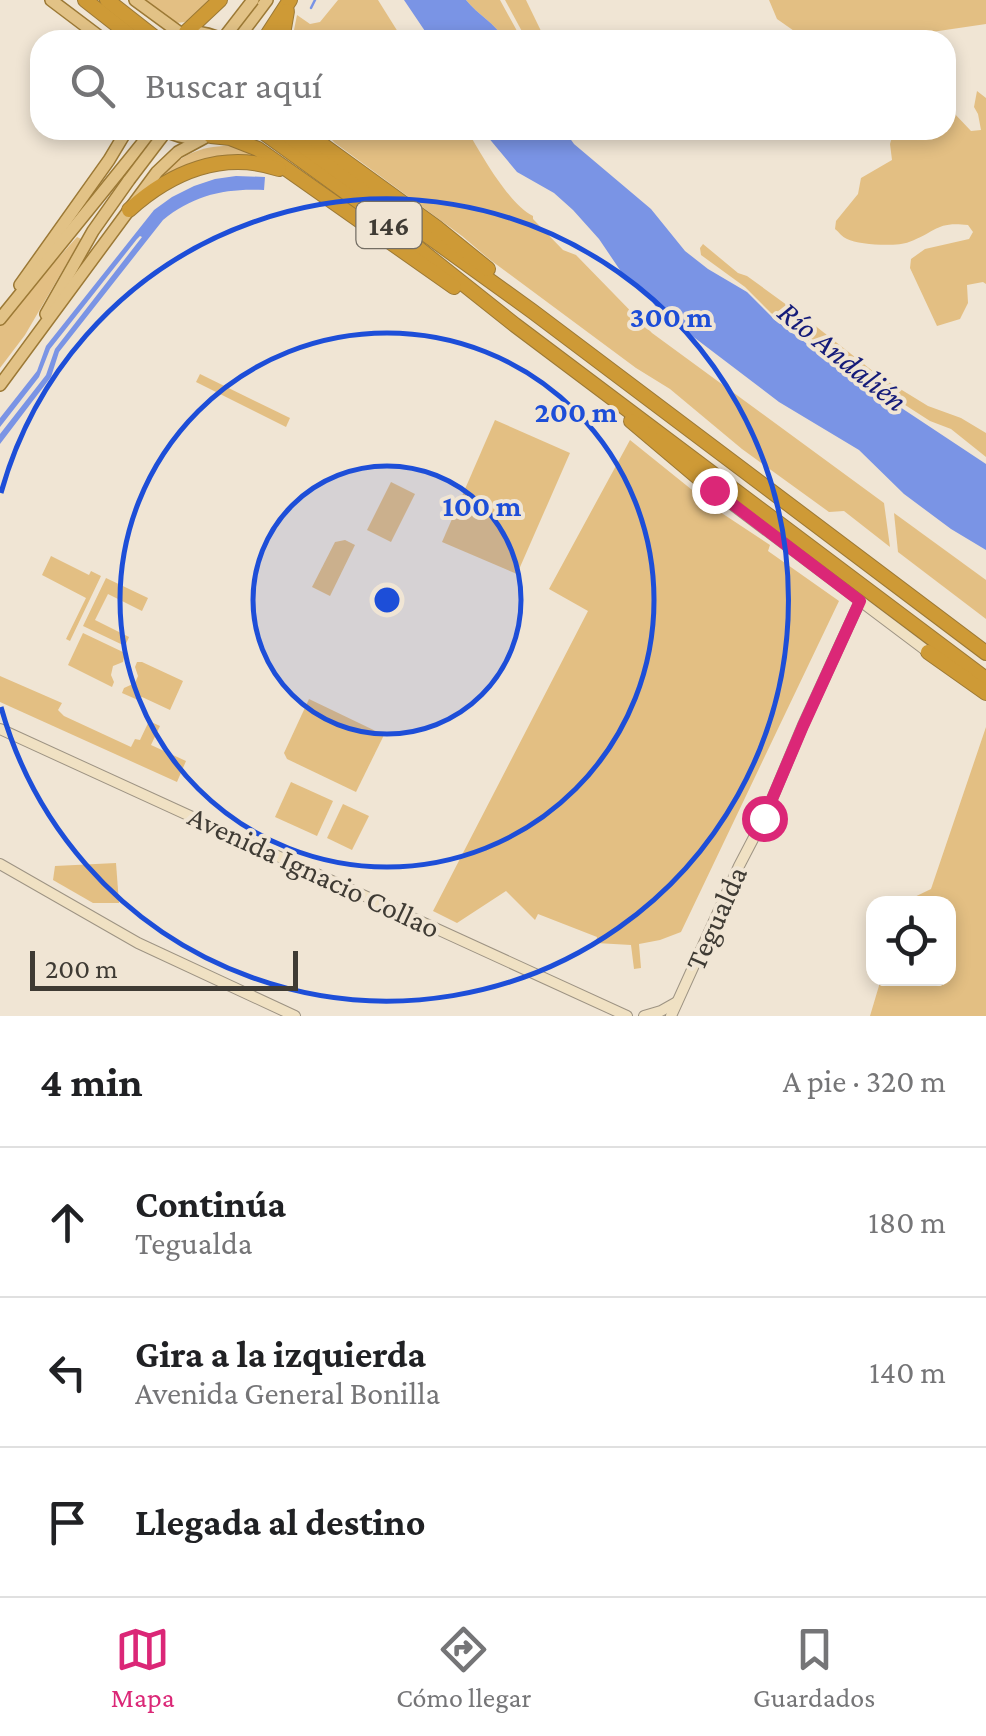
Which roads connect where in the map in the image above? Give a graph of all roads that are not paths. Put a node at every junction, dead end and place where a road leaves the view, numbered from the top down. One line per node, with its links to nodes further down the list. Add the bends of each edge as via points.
1 (51, 0): 9 (main road)
2 (85, 0): 10 (highway)
3 (106, 0): 11 (highway)
4 (135, 0): 12 (main road)
5 (220, 0): 13 (highway)
6 (252, 0): 14 (main road, bridge)
7 (267, 0): 15 (main road)
8 (290, 0): 16 (highway); 17 (highway)
9 (90, 30)
10 (123, 30)
11 (159, 30)
12 (164, 30)
13 (180, 30)
14 (230, 30)
15 (244, 30)
16 (270, 30)
17 (284, 30)
18 (120, 140): 30 (main road)
19 (147, 140): 26 (main road)
20 (157, 140): 26 (main road, bridge)
21 (201, 140): 28 (main road, via 165,163)
22 (235, 140): 27 (highway)
23 (274, 140): 31 (highway, 146)
24 (295, 140): 29 (highway, 146)
25 (318, 140): 29 (highway, via 449,236)
26 (124, 177): 30 (main road); 32 (main road)
27 (302, 180): 28 (highway, via 256,163 219,163 168,181); 31 (highway)
28 (129, 210): 32 (main road)
29 (532, 311): 38 (highway, 146)
30 (3, 315)
31 (515, 325): 34 (highway, 146)
32 (27, 348): 33 (main road)
33 (0, 385)
34 (608, 394): 35 (highway, via 640,430); 39 (highway, 146)
35 (714, 490): 36 (main road)
36 (860, 601): 37 (main road); 43 (main road, Tegualda)
37 (928, 652): 40 (highway)
38 (986, 654)
39 (986, 679)
40 (986, 694)
41 (0, 729): 45 (main road, Avenida Ignacio Collao)
42 (0, 864): 44 (main road, via 138,944)
43 (678, 1001): 46 (main road); 47 (main road, Tegualda)
44 (295, 1016)
45 (627, 1016)
46 (644, 1016)
47 (671, 1016)

